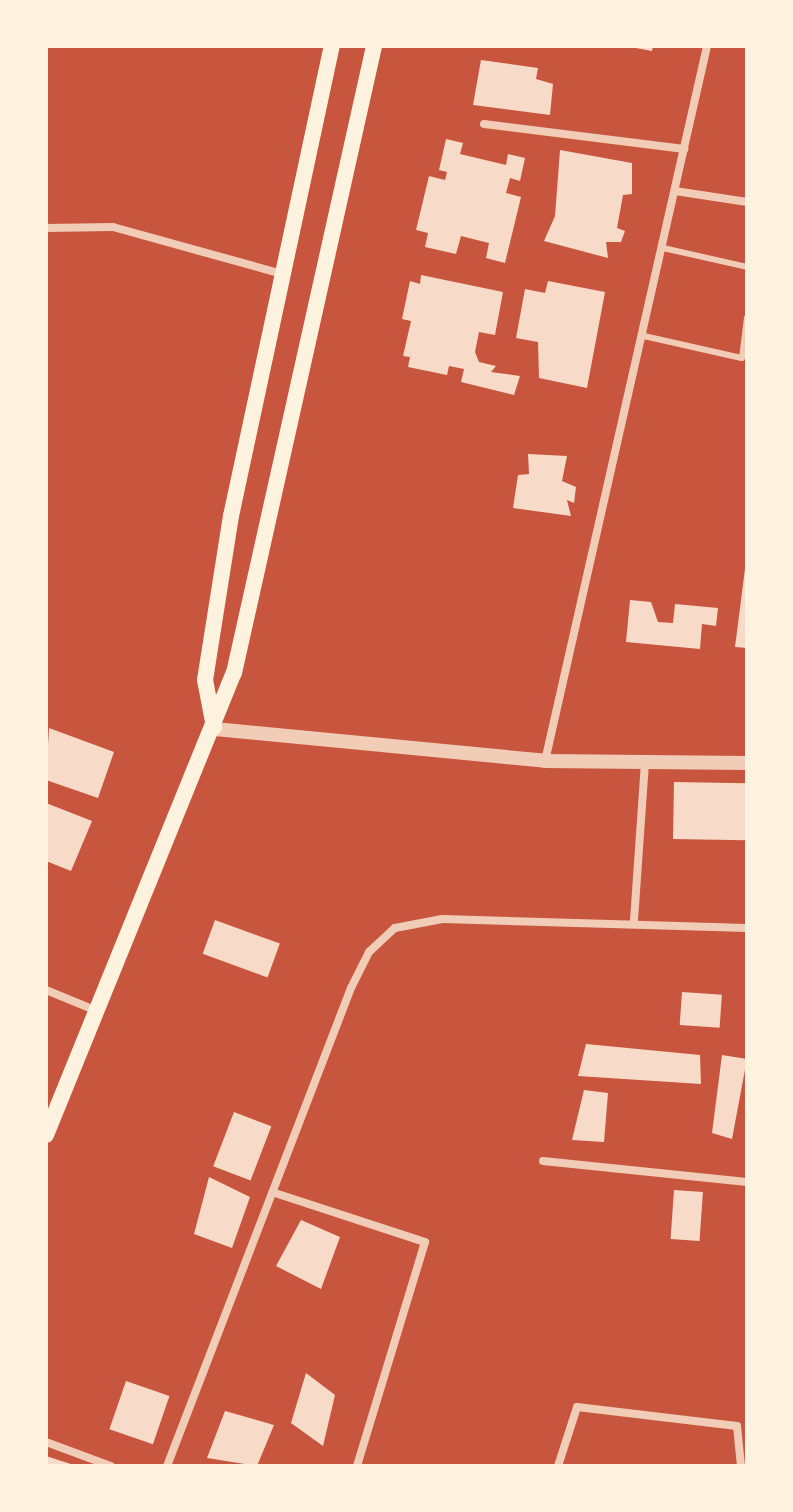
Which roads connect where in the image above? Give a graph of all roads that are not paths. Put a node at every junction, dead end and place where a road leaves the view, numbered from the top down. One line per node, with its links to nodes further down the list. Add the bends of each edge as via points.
1 (332, 46): 11 (main road)
2 (374, 46): 14 (main road, via 234,673)
3 (707, 46): 5 (street)
4 (484, 124): 5 (street)
5 (684, 149): 6 (street)
6 (675, 191): 7 (street); 9 (street)
7 (747, 202)
8 (46, 228): 11 (street, via 113,227)
9 (663, 248): 10 (lane); 13 (street)
10 (747, 267)
11 (286, 275): 14 (main road, via 210,639 205,680)
12 (747, 317): 13 (lane, via 742,358)
13 (644, 336): 15 (street)
14 (215, 729): 15 (street); 21 (main road)
15 (545, 761): 16 (street)
16 (645, 762): 17 (street); 18 (street)
17 (747, 763)
18 (634, 920): 19 (street); 25 (street, via 442,919 395,928 369,952 351,988)
19 (747, 928)
20 (46, 990): 21 (street)
21 (92, 1009): 22 (main road)
22 (46, 1135)
23 (543, 1161): 24 (street)
24 (747, 1182)
25 (275, 1193): 28 (street); 29 (street, via 425,1242)
26 (46, 1442): 27 (street)
27 (111, 1466)
28 (167, 1466)
29 (357, 1466)
30 (558, 1466): 31 (street, via 577,1407 737,1426)
31 (741, 1466)

